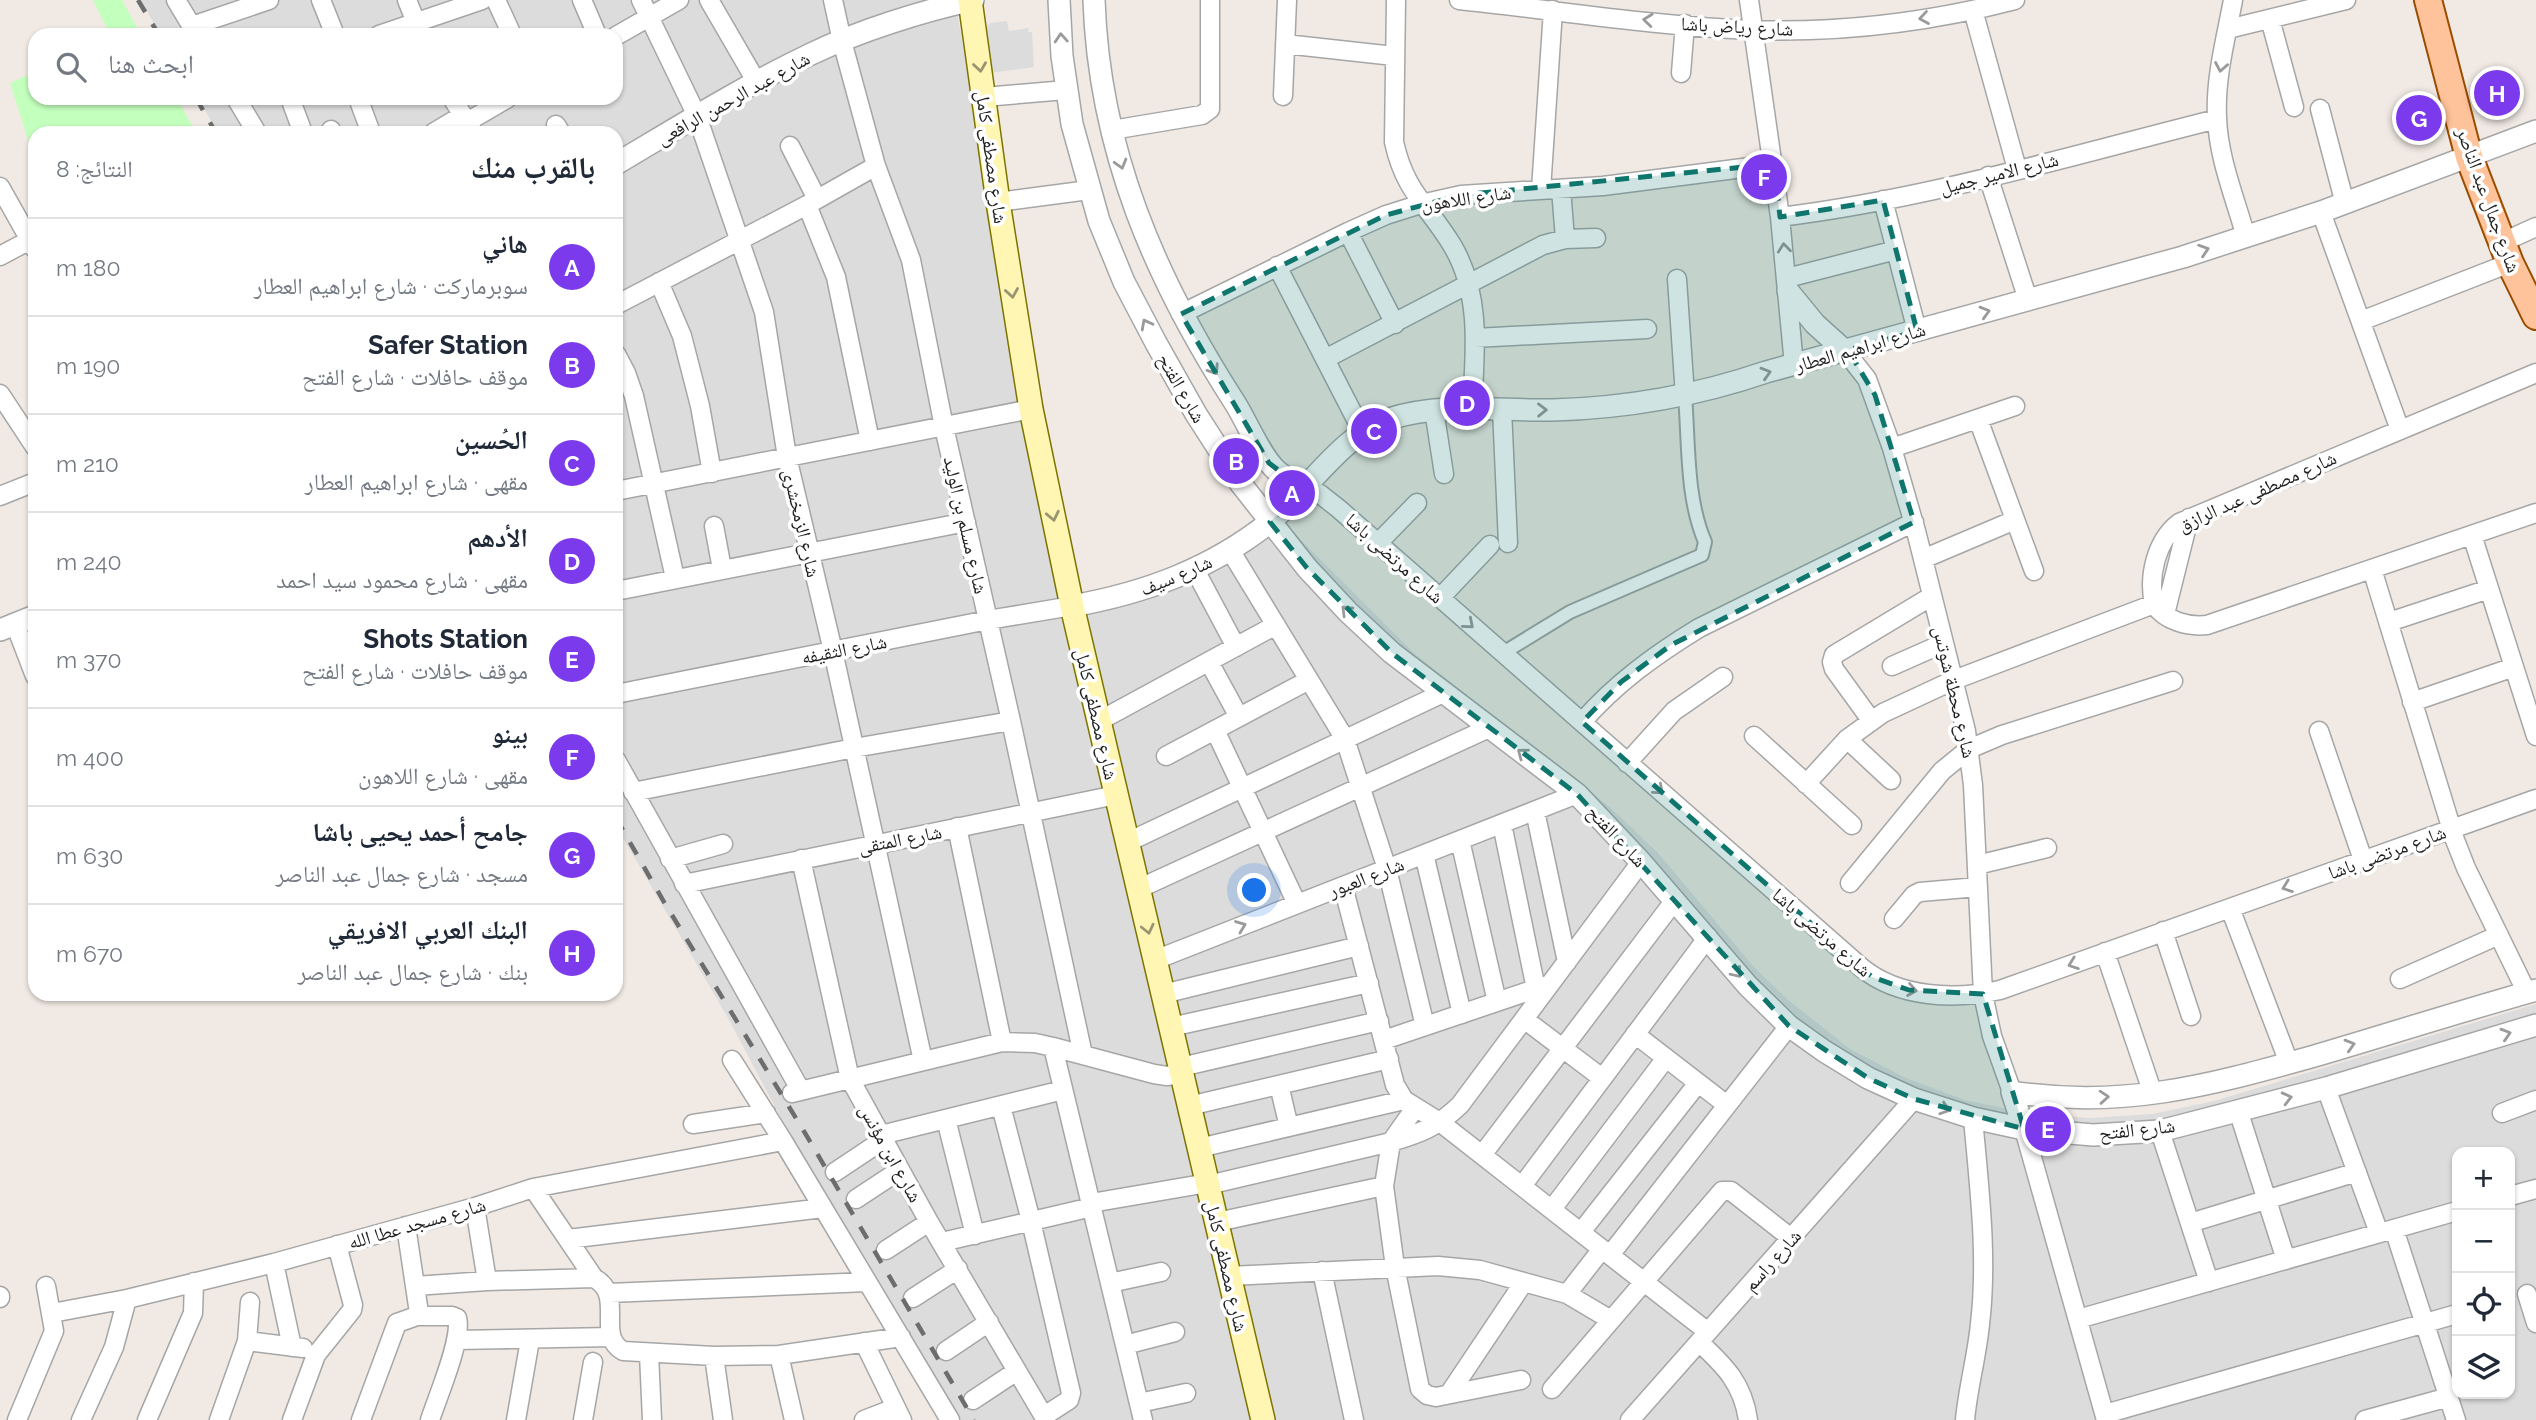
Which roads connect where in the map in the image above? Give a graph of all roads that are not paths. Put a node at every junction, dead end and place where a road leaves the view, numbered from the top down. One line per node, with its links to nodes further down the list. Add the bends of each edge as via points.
1 (176, 0): 31 (street)
2 (269, 0): 25 (street)
3 (321, 0): 33 (street)
4 (407, 0): 34 (street)
5 (482, 0): 35 (street)
6 (496, 0): 36 (street)
7 (582, 0): 37 (street)
8 (641, 0): 28 (street, شارع الزمخشرى)
9 (679, 0): 28 (street)
10 (709, 0): 45 (street)
11 (834, 0): 41 (street, شارع مسلم بن الوليد)
12 (971, 0): 41 (street, شارع عبد الرحمن الرافعى); 48 (main road, شارع مصطفى كامل, one-way to 48)
13 (1059, 0): 46 (street, شارع الفتح, one-way to 13)
14 (1094, 0): 62 (street, شارع الفتح)
15 (1210, 0): 62 (street, via 1210,109 1202,115)
16 (1287, 0): 42 (street)
17 (1396, 0): 43 (street)
18 (1458, 0): 26 (street, شارع رياض باشا)
19 (1749, 0): 39 (street)
20 (2015, 0): 27 (street, شارع رياض باشا)
21 (2234, 0): 38 (street)
22 (2428, 0): 65 (main road, شارع جمال عبد الناصر)
23 (2446, 0): 65 (main road, شارع جمال عبد الناصر)
24 (2338, 1): 29 (street)
25 (233, 6): 32 (street)
26 (1553, 10): 30 (street, شارع رياض باشا, one-way to 26); 73 (street)
27 (1973, 10): 39 (street, شارع رياض باشا, one-way to 39, via 1863,26); 69 (street)
28 (649, 17): 40 (street); 56 (street, شارع الزمخشرى)
29 (2270, 19): 38 (street); 54 (street)
30 (1685, 24): 39 (street, شارع رياض باشا); 44 (street)
31 (192, 28)
32 (199, 28)
33 (332, 28)
34 (419, 28)
35 (421, 28)
36 (509, 28)
37 (594, 28)
38 (2228, 29): 57 (street, one-way to 57)
39 (1753, 30): 67 (street)
40 (623, 32)
41 (842, 41): 45 (street, شارع عبد الرحمن الرافعى); 68 (street, شارع مسلم بن الوليد)
42 (1285, 44): 43 (street); 47 (street)
43 (1394, 56): 78 (street, via 1394,142 1408,185)
44 (1681, 73)
45 (756, 81): 56 (street, شارع عبد الرحمن الرافعى)
46 (1066, 90): 48 (street); 72 (street, شارع الفتح)
47 (1283, 96)
48 (984, 97): 77 (main road, شارع مصطفى كامل)
49 (240, 105): 59 (street)
50 (293, 105): 60 (street)
51 (361, 105): 61 (street)
52 (456, 105): 58 (street)
53 (497, 105): 58 (street)
54 (2294, 107)
55 (2320, 109): 79 (street)
56 (697, 116): 66 (street, شارع عبد الرحمن الرافعى); 88 (street, شارع الزمخشرى)
57 (2217, 119): 69 (street, شارع الامير جميل); 85 (street)
58 (468, 123)
59 (253, 126)
60 (300, 126)
61 (368, 126)
62 (1112, 130): 100 (street, شارع الفتح, one-way to 100, via 1148,244)
63 (2536, 131): 65 (street, شارع ابراهيم العطار)
64 (790, 146): 76 (street)
65 (2476, 154): 79 (street, شارع ابراهيم العطار); 89 (main road, شارع جمال عبد الناصر)
66 (623, 160)
67 (1774, 164): 71 (street, شارع اللاهون); 81 (street)
68 (876, 166): 76 (street); 120 (street, شارع مسلم بن الوليد, via 911,260)
69 (2017, 169): 70 (street, شارع الامير جميل)
70 (1988, 176): 75 (street, شارع الامير جميل); 99 (street)
71 (1561, 189): 73 (street, شارع اللاهون); 87 (street)
72 (1089, 190): 77 (street); 138 (street, شارع الفتح, one-way to 72, via 1218,450 1162,355 1124,282)
73 (1541, 190): 78 (street, شارع اللاهون, via 1461,195)
74 (1, 191): 82 (street)
75 (1884, 200): 81 (street, شارع الامير جميل); 90 (street)
76 (812, 202): 88 (street); 124 (street, via 836,277)
77 (998, 202): 116 (main road, شارع مصطفى كامل, one-way to 116)
78 (1421, 204): 83 (street, شارع اللاهون); 96 (street, via 1451,243)
79 (2345, 204): 80 (street, شارع ابراهيم العطار)
80 (2321, 212): 85 (street, شارع ابراهيم العطار); 102 (street)
81 (1780, 217): 95 (street, one-way to 81)
82 (28, 232)
83 (1348, 232): 92 (street, شارع اللاهون); 103 (street)
84 (28, 236): 91 (street)
85 (2246, 237): 99 (street, شارع ابراهيم العطار, one-way to 85)
86 (1595, 238): 87 (street)
87 (1565, 239): 96 (street, via 1534,249)
88 (740, 240): 94 (street); 126 (street, شارع الزمخشرى, via 764,312)
89 (2520, 242): 97 (main road, شارع جمال عبد الناصر); 101 (main road, شارع جمال عبد الناصر); 102 (street)
90 (1896, 250): 95 (street); 105 (street)
91 (0, 256)
92 (1277, 266): 100 (street, شارع اللاهون); 108 (street)
93 (1677, 279): 112 (street)
94 (659, 282): 98 (street); 127 (street, via 693,374)
95 (1787, 284): 107 (street, via 1815,324); 109 (street)
96 (1469, 285): 103 (street); 106 (street)
97 (2536, 287)
98 (623, 300)
99 (2028, 300): 105 (street, شارع ابراهيم العطار, one-way to 99)
100 (1181, 314): 131 (street, شارع الفتح, one-way to 131, via 1269,463)
101 (2536, 316)
102 (2361, 321): 121 (street)
103 (1395, 324): 108 (street)
104 (1647, 329): 106 (street)
105 (1917, 331): 107 (street, شارع ابراهيم العطار)
106 (1475, 338): 115 (street)
107 (1845, 351): 109 (street, شارع ابراهيم العطار); 125 (street, شارع محطة شوتس, via 1867,379)
108 (1325, 359): 122 (street)
109 (1794, 365): 112 (street, شارع ابراهيم العطار, one-way to 109)
110 (623, 367): 129 (street)
111 (2536, 373): 121 (street, شارع مصطفى عبد الرازق)
112 (1685, 396): 117 (street, شارع ابراهيم العطار, one-way to 112, via 1602,407); 165 (street, via 1696,519 1705,542 1702,555 1570,612)
113 (3, 404): 123 (street)
114 (2015, 405): 119 (street)
115 (1472, 408): 117 (street, شارع ابراهيم العطار); 118 (street, شارع ابراهيم العطار)
116 (1031, 409): 120 (street); 155 (main road, شارع مصطفى كامل, one-way to 155)
117 (1502, 409): 154 (street, via 1499,544)
118 (1434, 410): 122 (street, شارع ابراهيم العطار, via 1389,419); 128 (street)
119 (1978, 419): 125 (street); 136 (street)
120 (944, 427): 124 (street); 137 (street, شارع مسلم بن الوليد)
121 (2400, 430): 156 (street, شارع مصطفى عبد الرازق, via 2170,530 2155,560)
122 (1362, 431): 131 (street, شارع ابراهيم العطار)
123 (28, 438)
124 (870, 441): 126 (street)
125 (1892, 448): 139 (street, شارع محطة شوتس)
126 (787, 457): 127 (street); 144 (street, شارع الزمخشرى)
127 (712, 472): 129 (street)
128 (1444, 474)
129 (655, 484): 132 (street); 150 (street)
130 (28, 485): 133 (street)
131 (1304, 488): 138 (street, شارع ابراهيم العطار); 142 (street, شارع مرتضى باشا, via 1331,501)
132 (623, 490)
133 (0, 496)
134 (1417, 503): 142 (street)
135 (2536, 513): 141 (street)
136 (2015, 520): 145 (street); 149 (street)
137 (966, 522): 144 (street); 158 (street, شارع مسلم بن الوليد)
138 (1270, 522): 143 (street, شارع سيف); 175 (street, شارع الفتح, one-way to 138, via 1348,612)
139 (1914, 522): 145 (street, شارع محطة شوتس); 181 (street, via 1699,628 1621,682)
140 (714, 526): 146 (street)
141 (2472, 535): 147 (street); 152 (street)
142 (1378, 543): 154 (street, شارع مرتضى باشا)
143 (1230, 550): 148 (street, شارع سيف); 160 (street)
144 (808, 552): 146 (street); 164 (street, شارع الزمخشرى)
145 (1923, 559): 153 (street, شارع محطة شوتس)
146 (722, 569): 150 (street)
147 (2372, 569): 156 (street, via 2207,625 2186,625); 159 (street)
148 (1195, 570): 155 (street, شارع سيف, via 1158,586); 163 (street)
149 (2034, 571)
150 (675, 578): 151 (street)
151 (623, 589)
152 (2489, 589): 159 (street); 169 (street)
153 (1933, 596): 162 (street, شارع محطة شوتس); 178 (street, via 1834,655 1834,669)
154 (1440, 598): 165 (street, شارع مرتضى باشا, one-way to 165)
155 (1072, 606): 158 (street, شارع الثقيفه); 179 (main road, شارع مصطفى كامل)
156 (2159, 609): 172 (street)
157 (28, 619): 161 (street)
158 (988, 620): 164 (street, شارع الثقيفه); 180 (street, شارع مسلم بن الوليد)
159 (2389, 622): 176 (street)
160 (1276, 625): 163 (street); 171 (street)
161 (7, 627): 167 (street)
162 (1944, 643): 168 (street); 172 (street, شارع محطة شوتس)
163 (1236, 647): 166 (street)
164 (833, 651): 174 (street, شارع الثقيفه); 189 (street, شارع الزمخشرى)
165 (1503, 653): 181 (street, شارع مرتضى باشا)
166 (1209, 662): 177 (street); 179 (street)
167 (28, 664)
168 (1892, 666)
169 (2514, 667): 176 (street); 186 (street)
170 (1723, 677): 192 (street, via 1674,711)
171 (1309, 680): 177 (street); 187 (street)
172 (1954, 680): 178 (street); 190 (street, شارع محطة شوتس)
173 (2173, 681): 190 (street)
174 (623, 693)
175 (1444, 693): 182 (street, شارع الفتح); 187 (street)
176 (2412, 702): 207 (street)
177 (1239, 717): 183 (street)
178 (1871, 720): 188 (street)
179 (1099, 721): 199 (main road, شارع مصطفى كامل)
180 (1011, 722): 189 (street); 203 (street, شارع مسلم بن الوليد)
181 (1582, 723): 192 (street, شارع مرتضى باشا)
182 (1489, 728): 196 (street); 200 (street, شارع الفتح, one-way to 182)
183 (1214, 730): 191 (street); 197 (street)
184 (2319, 732): 217 (street)
185 (1754, 736): 195 (street)
186 (2536, 736)
187 (1345, 739): 196 (street); 197 (street)
188 (1847, 739): 194 (street); 195 (street)
189 (854, 748): 198 (street); 211 (street, شارع الزمخشرى)
190 (1969, 749): 219 (street, شارع محطة شوتس); 221 (street, via 1942,771)
191 (1166, 756)
192 (1627, 763): 242 (street, شارع مرتضى باشا, one-way to 242, via 1872,977 1909,990)
193 (623, 772): 198 (street)
194 (1891, 779)
195 (1806, 784): 205 (street)
196 (1361, 787): 208 (street); 220 (street)
197 (1242, 788): 208 (street); 210 (street)
198 (634, 792): 215 (street)
199 (1116, 794): 203 (street, شارع المتقى); 210 (main road, شارع مصطفى كامل)
200 (1577, 794): 202 (street, شارع العبور); 218 (street, شارع الفتح)
201 (2535, 802): 207 (street, شارع مرتضى باشا)
202 (1535, 811): 204 (street, شارع العبور); 236 (street)
203 (1031, 813): 206 (street, شارع المتقى); 257 (street, شارع مسلم بن الوليد)
204 (1502, 824): 209 (street, شارع العبور); 239 (street)
205 (1852, 825)
206 (957, 827): 211 (street, شارع المتقى); 254 (street)
207 (2451, 829): 217 (street, شارع مرتضى باشا); 231 (street)
208 (1263, 832): 225 (street); 227 (street)
209 (1460, 840): 214 (street, شارع العبور); 243 (street)
210 (1128, 842): 225 (main road, شارع مصطفى كامل)
211 (874, 843): 216 (street, شارع المتقى); 261 (street, شارع الزمخشرى)
212 (723, 844): 215 (street)
213 (2047, 848): 219 (street)
214 (1424, 854): 220 (street, شارع العبور); 244 (street)
215 (670, 859): 222 (street)
216 (801, 859): 222 (street, شارع المتقى); 265 (street, شارع ابن مؤنس)
217 (2363, 860): 228 (street, شارع مرتضى باشا, one-way to 228)
218 (1641, 862): 226 (street, شارع الفتح); 236 (street)
219 (1977, 865): 224 (street, شارع محطة شوتس)
220 (1387, 869): 223 (street, شارع العبور); 251 (street)
221 (1850, 883)
222 (684, 884): 265 (street, via 796,1092)
223 (1343, 886): 227 (street, شارع العبور); 233 (street)
224 (1978, 887): 229 (street, via 1920,892); 242 (street, شارع محطة شوتس)
225 (1138, 889): 235 (main road, شارع مصطفى كامل, one-way to 235)
226 (1675, 900): 232 (street, شارع الفتح); 256 (street)
227 (1297, 904): 235 (street, شارع العبور, one-way to 227)
228 (2230, 908): 230 (street, شارع مرتضى باشا); 262 (street)
229 (1894, 919)
230 (2163, 932): 234 (street, شارع مرتضى باشا); 245 (street)
231 (2499, 935): 237 (street); 240 (street)
232 (1707, 937): 248 (street, شارع الفتح, one-way to 248); 252 (street)
233 (1359, 946): 238 (street); 241 (street)
234 (2105, 952): 242 (street, شارع مرتضى باشا, one-way to 242); 271 (street)
235 (1155, 960): 241 (main road, شارع مصطفى كامل)
236 (1567, 962): 239 (street)
237 (2400, 979)
238 (1369, 983): 247 (street); 250 (street)
239 (1543, 987): 243 (street); 246 (street)
240 (2531, 991): 262 (street, شارع الفتح, one-way to 240)
241 (1163, 994): 250 (main road, شارع مصطفى كامل)
242 (1983, 994): 270 (street, شارع محطة شوتس)
243 (1497, 1002): 244 (street)
244 (1462, 1014): 251 (street)
245 (2191, 1016)
246 (1524, 1019): 256 (street); 283 (street, via 1460,1105)
247 (1379, 1021): 253 (street); 263 (street)
248 (1789, 1026): 272 (street, شارع الفتح, via 1868,1078); 275 (street)
249 (2536, 1026): 268 (street, شارع الفتح, one-way to 249)
250 (1171, 1027): 263 (main road, شارع مصطفى كامل)
251 (1425, 1027): 253 (street)
252 (1635, 1034): 258 (street); 264 (street)
253 (1384, 1040): 259 (street)
254 (1002, 1042): 255 (street); 261 (street)
255 (1053, 1047): 257 (street); 269 (street)
256 (1563, 1048): 264 (street); 292 (street)
257 (1083, 1055): 263 (street, via 1154,1074)
258 (1666, 1058): 266 (street); 307 (street)
259 (1389, 1059): 267 (street); 274 (street, via 1395,1085)
260 (732, 1060): 280 (street)
261 (923, 1061): 265 (street)
262 (2289, 1063): 271 (street, شارع الفتح)
263 (1181, 1071): 277 (main road, شارع مصطفى كامل)
264 (1602, 1078): 298 (street)
265 (850, 1079): 288 (street, شارع ابن مؤنس)
266 (1698, 1083): 275 (street); 315 (street)
267 (1279, 1085): 277 (street); 285 (street)
268 (2326, 1088): 278 (street, شارع الفتح, one-way to 268); 295 (street)
269 (1063, 1090): 276 (street); 304 (street)
270 (2012, 1092): 271 (street, شارع الفتح, one-way to 271, via 2067,1099); 286 (street, شارع محطة شوتس)
271 (2153, 1094)
272 (1914, 1099): 281 (street, شارع الفتح, one-way to 281); 317 (street, شارع راسم)
273 (2536, 1100): 279 (street)
274 (1409, 1104): 283 (street); 285 (street); 290 (street)
275 (1727, 1104): 322 (street)
276 (1001, 1106): 282 (street); 309 (street)
277 (1189, 1106): 291 (main road, شارع مصطفى كامل)
278 (2238, 1110): 287 (street, شارع الفتح); 303 (street)
279 (2502, 1113)
280 (766, 1114): 284 (street); 289 (street)
281 (1973, 1118): 286 (street, شارع الفتح); 399 (street, via 1983,1273)
282 (946, 1119): 288 (street); 316 (street)
283 (1441, 1123): 290 (street); 292 (street)
284 (693, 1124)
285 (1289, 1127): 291 (street)
286 (2024, 1129): 287 (street, شارع الفتح, via 2093,1135); 350 (street)
287 (2160, 1131): 312 (street)
288 (882, 1138): 293 (street, شارع ابن مؤنس); 294 (street)
289 (783, 1140): 299 (street, شارع مسجد عطا الله); 306 (street)
290 (1391, 1142): 296 (street); 297 (street)
291 (1199, 1148): 296 (main road, شارع مصطفى كامل)
292 (1482, 1154): 298 (street)
293 (900, 1170): 302 (street); 310 (street, شارع ابن مؤنس)
294 (835, 1172)
295 (2357, 1172): 303 (street); 314 (street)
296 (1208, 1184): 304 (street); 311 (main road, شارع مصطفى كامل)
297 (1384, 1186): 311 (street); 325 (street)
298 (1522, 1186): 307 (street)
299 (533, 1188): 305 (street, شارع مسجد عطا الله); 318 (street)
300 (2536, 1189): 301 (street)
301 (2515, 1195)
302 (856, 1199)
303 (2267, 1199): 312 (street); 323 (street)
304 (1091, 1205): 309 (street); 337 (street)
305 (475, 1207): 313 (street, شارع مسجد عطا الله); 331 (street)
306 (823, 1208): 318 (street); 333 (street)
307 (1552, 1209): 315 (street)
308 (2452, 1212): 314 (street)
309 (1031, 1221): 316 (street); 381 (street, via 1071,1393 1069,1400)
310 (929, 1222): 319 (street, شارع ابن مؤنس); 321 (street)
311 (1217, 1222): 329 (main road, شارع مصطفى كامل)
312 (2190, 1223): 336 (street)
313 (406, 1226): 320 (street, شارع مسجد عطا الله); 339 (street)
314 (2387, 1231): 323 (street); 352 (street)
315 (1581, 1232): 322 (street)
316 (975, 1234): 319 (street)
317 (1791, 1238): 335 (street, via 1725,1190); 357 (street, شارع راسم)
318 (568, 1239): 330 (street)
319 (942, 1242): 326 (street, شارع ابن مؤنس)
320 (337, 1245): 324 (street, شارع مسجد عطا الله); 364 (street, via 353,1306)
321 (886, 1250)
322 (1606, 1252): 335 (street); 341 (street)
323 (2286, 1260): 336 (street)
324 (274, 1263): 332 (street, شارع مسجد عطا الله); 363 (street)
325 (1395, 1267): 327 (street); 334 (street, via 1480,1270); 374 (street, via 1420,1389 1431,1396)
326 (958, 1269): 343 (street); 351 (street, شارع ابن مؤنس)
327 (1322, 1271): 329 (street); 396 (street)
328 (1161, 1272): 337 (street)
329 (1229, 1276): 395 (main road, شارع مصطفى كامل)
330 (594, 1278): 331 (street); 340 (street)
331 (487, 1281): 339 (street)
332 (194, 1282): 344 (street, شارع مسجد عطا الله); 384 (street, via 193,1313)
333 (867, 1282): 340 (street); 356 (street)
334 (1524, 1282): 341 (street); 374 (street)
335 (1644, 1282): 349 (street); 357 (street)
336 (2209, 1282): 350 (street)
337 (1110, 1283): 362 (street)
338 (46, 1286): 346 (street)
339 (415, 1286): 348 (street)
340 (609, 1293): 355 (street)
341 (1567, 1294): 349 (street)
342 (2524, 1295): 353 (street)
343 (913, 1298)
344 (127, 1299): 346 (street, شارع مسجد عطا الله); 383 (street, via 114,1347)
345 (250, 1302): 360 (street)
346 (52, 1313): 382 (street, via 52,1340)
347 (2452, 1315): 352 (street)
348 (417, 1316): 358 (street, via 457,1318); 387 (street, via 397,1323)
349 (1611, 1320): 372 (street)
350 (2078, 1320): 379 (street)
351 (989, 1322): 365 (street); 370 (street, شارع ابن مؤنس)
352 (2425, 1323): 375 (street); 379 (street)
353 (2536, 1323)
354 (1175, 1332): 362 (street)
355 (611, 1337): 359 (street); 366 (street, via 623,1352)
356 (901, 1337): 361 (street); 380 (street)
357 (1704, 1337): 397 (street, شارع راسم); 398 (street, via 1728,1369 1746,1404)
358 (456, 1340): 359 (street); 388 (street)
359 (530, 1340): 389 (street)
360 (247, 1341): 363 (street); 385 (street)
361 (864, 1342): 367 (street); 378 (street)
362 (1125, 1345): 377 (street)
363 (292, 1347): 364 (street)
364 (320, 1350): 386 (street)
365 (946, 1351)
366 (649, 1354): 368 (street); 391 (street)
367 (779, 1355): 368 (street); 393 (street)
368 (714, 1356): 392 (street)
369 (593, 1362): 390 (street)
370 (1017, 1371): 376 (street); 381 (street, شارع ابن مؤنس)
371 (1521, 1380): 374 (street)
372 (1552, 1389)
373 (1186, 1393): 377 (street)
374 (1449, 1394)
375 (2449, 1397): 400 (street); 401 (street)
376 (973, 1401)
377 (1141, 1412)
378 (899, 1414): 394 (street)
379 (2105, 1417)
380 (947, 1419)
381 (1045, 1419)
382 (17, 1420)
383 (81, 1420)
384 (147, 1420)
385 (219, 1420)
386 (292, 1420)
387 (361, 1420)
388 (429, 1420)
389 (516, 1420)
390 (583, 1420)
391 (652, 1420)
392 (723, 1420)
393 (794, 1420)
394 (864, 1420)
395 (1263, 1420)
396 (1354, 1420)
397 (1630, 1420)
398 (1748, 1420)
399 (1965, 1420)
400 (2365, 1420)
401 (2456, 1420)

